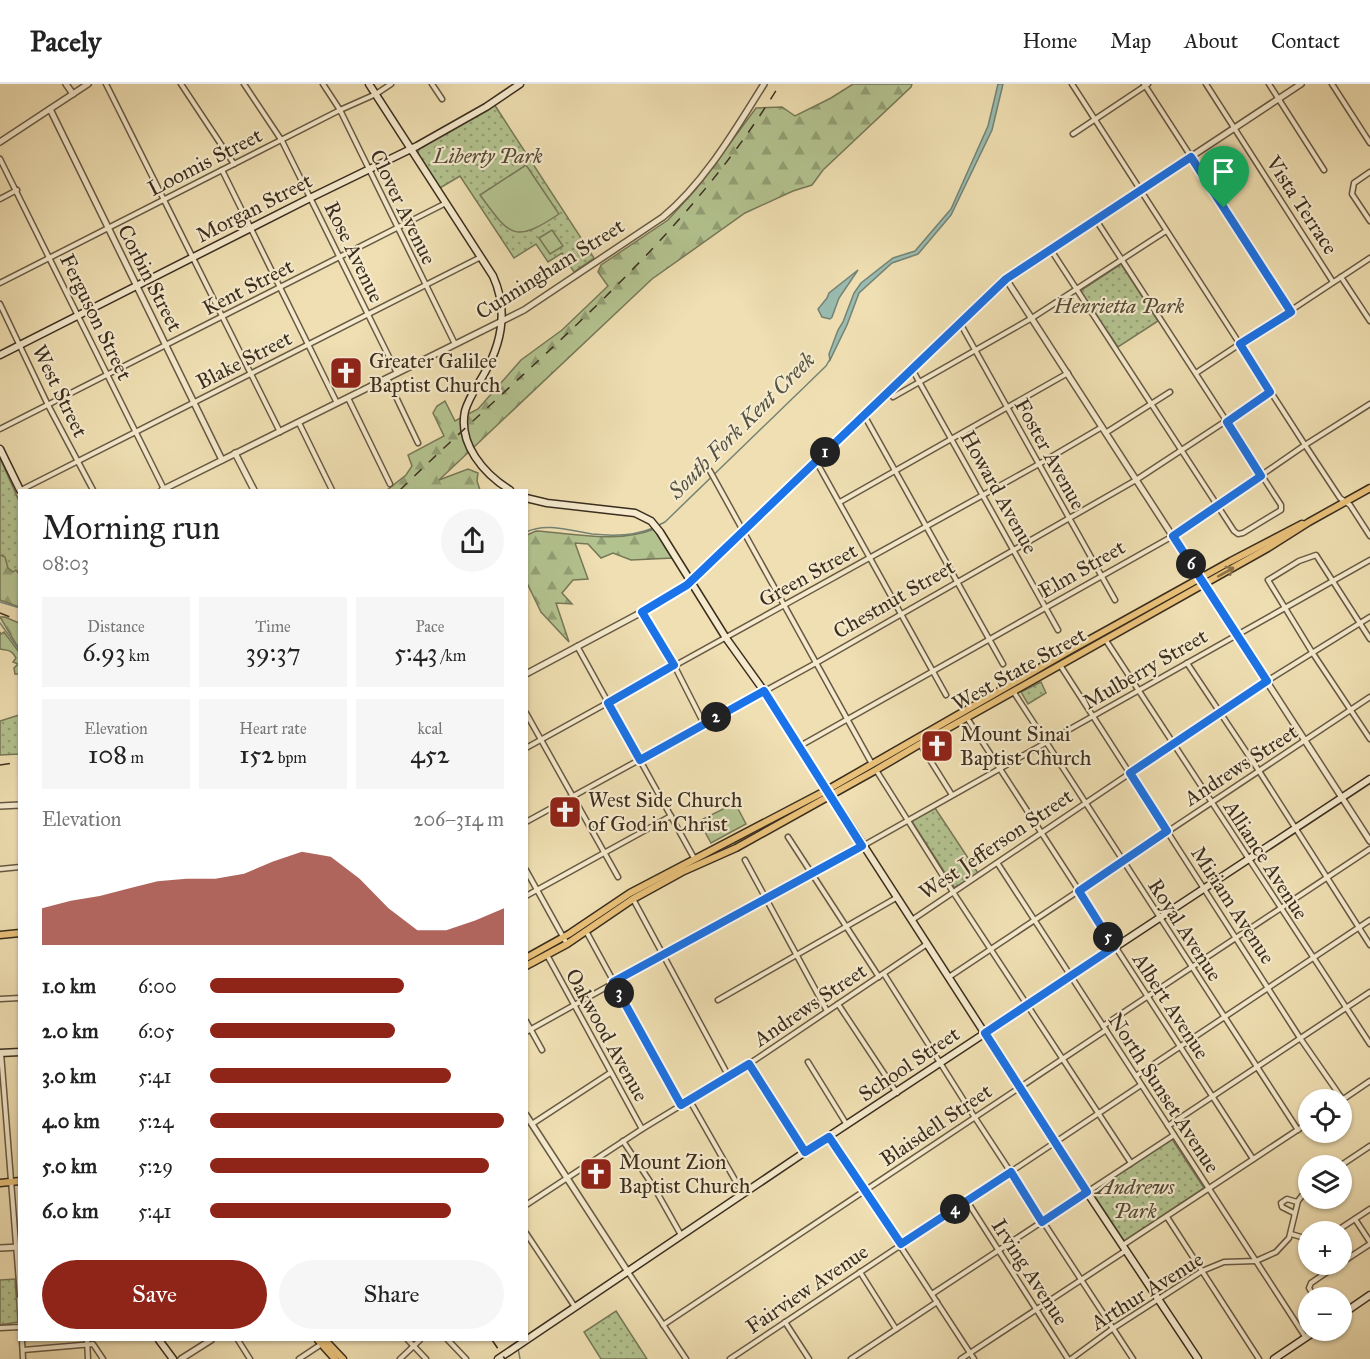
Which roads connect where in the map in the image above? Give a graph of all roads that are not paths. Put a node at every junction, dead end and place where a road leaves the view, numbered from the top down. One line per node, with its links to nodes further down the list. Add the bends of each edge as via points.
1 (66, 84): 18 (street)
2 (88, 84): 18 (street)
3 (106, 84): 42 (street)
4 (181, 84): 33 (street)
5 (244, 84): 27 (street, Rose Avenue)
6 (322, 84): 23 (street, Clover Avenue)
7 (369, 84): 19 (main road)
8 (391, 84): 19 (street, Loomis Street)
9 (432, 84): 20 (street)
10 (520, 84): 30 (main road, Morgan Street)
11 (764, 84): 71 (street, Cunningham Street, via 705,171 663,217)
12 (1072, 84): 24 (street)
13 (1206, 84): 25 (street, Vista Terrace)
14 (1269, 84): 21 (street)
15 (1300, 84): 21 (street)
16 (1332, 84): 29 (street)
17 (1145, 85): 24 (street); 31 (street)
18 (73, 94): 22 (street)
19 (375, 94): 23 (street, Loomis Street); 30 (main road)
20 (442, 99)
21 (1278, 99): 25 (street); 36 (street)
22 (50, 109): 28 (street); 46 (street, Corbin Street)
23 (340, 110): 27 (street, Loomis Street); 34 (street, Clover Avenue)
24 (1095, 119): 26 (street); 39 (street)
25 (1234, 127): 31 (street); 59 (street, Vista Terrace)
26 (1074, 134)
27 (282, 141): 33 (street, Loomis Street); 40 (street, Rose Avenue)
28 (0, 142)
29 (1370, 143)
30 (411, 149): 34 (main road, Morgan Street); 43 (main road)
31 (1191, 157): 39 (street); 66 (street)
32 (0, 159): 38 (street, Ferguson Street)
33 (234, 164): 35 (street, Loomis Street)
34 (368, 168): 40 (main road, Morgan Street); 48 (street, Clover Avenue)
35 (222, 170): 42 (street, Loomis Street); 47 (street)
36 (1324, 170)
37 (1370, 172): 45 (street, via 1354,183 1352,194)
38 (17, 190): 41 (street); 51 (street, Ferguson Street)
39 (1140, 190): 44 (street); 49 (street)
40 (310, 198): 47 (main road, Morgan Street); 54 (street, Rose Avenue)
41 (0, 199)
42 (165, 200): 46 (street, Loomis Street); 53 (street)
43 (446, 203): 48 (street, Kent Street); 52 (main road)
44 (1096, 220): 50 (street); 56 (street)
45 (1370, 221)
46 (106, 228): 51 (street, Loomis Street); 62 (street, Corbin Street)
47 (250, 228): 53 (main road, Morgan Street); 63 (street)
48 (396, 228): 54 (street, Kent Street); 61 (street, Clover Avenue)
49 (1166, 231): 56 (street); 74 (street)
50 (1052, 250): 58 (street); 64 (street)
51 (50, 257): 60 (street, Loomis Street); 67 (street, Ferguson Street)
52 (481, 257): 61 (street, Blake Street); 71 (main road, via 498,286)
53 (193, 258): 62 (main road, Morgan Street); 69 (street)
54 (339, 258): 63 (street, Kent Street); 68 (street, Rose Avenue)
55 (1370, 258): 57 (street)
56 (1121, 259): 64 (street); 83 (street)
57 (1341, 277): 59 (street); 72 (street, Vista Terrace)
58 (1006, 279): 70 (street); 73 (street)
59 (1334, 282): 66 (street)
60 (0, 283)
61 (425, 286): 68 (street, Blake Street); 78 (street, Clover Avenue)
62 (136, 287): 67 (main road, Morgan Street); 76 (street, Corbin Street)
63 (279, 288): 69 (street, Kent Street); 77 (street)
64 (1077, 289): 70 (street); 95 (street)
65 (0, 304): 75 (street, West Street)
66 (1291, 312): 74 (street)
67 (79, 315): 75 (main road, Morgan Street); 86 (street, Ferguson Street)
68 (368, 315): 77 (street, Blake Street); 82 (street, Rose Avenue)
69 (222, 317): 76 (street, Kent Street); 84 (street)
70 (1032, 318): 79 (street); 85 (street)
71 (502, 321): 78 (street, Cunningham Street); 129 (main road, via 493,356 469,399 464,419 467,439 478,462)
72 (1370, 321)
73 (960, 322): 79 (street, Foster Avenue); 81 (street)
74 (1240, 344): 83 (street); 90 (street)
75 (21, 345): 80 (main road, Morgan Street); 97 (street, West Street)
76 (165, 345): 86 (street, Kent Street); 93 (street, Corbin Street)
77 (309, 345): 84 (street, Blake Street); 94 (street)
78 (455, 345): 82 (street, Cunningham Street)
79 (975, 350): 88 (street); 98 (street, Foster Avenue)
80 (0, 355)
81 (912, 369): 88 (street, Howard Avenue); 99 (street)
82 (397, 373): 87 (street, Cunningham Street)
83 (1196, 373): 100 (street)
84 (251, 374): 93 (street, Blake Street); 104 (street)
85 (1068, 374): 98 (street); 103 (street)
86 (107, 375): 97 (street, Kent Street); 105 (street, Ferguson Street)
87 (387, 378): 92 (street, Cunningham Street); 107 (street)
88 (920, 382): 91 (street); 106 (street, Howard Avenue)
89 (1170, 392): 95 (street, Green Street)
90 (1270, 392): 100 (street, Chestnut Street); 108 (street)
91 (893, 397)
92 (348, 398): 94 (street, Cunningham Street); 120 (street)
93 (194, 403): 105 (street, Blake Street); 112 (street, Corbin Street)
94 (338, 403): 101 (street, Cunningham Street)
95 (1150, 404): 103 (street, Green Street); 110 (street)
96 (1370, 404): 108 (street, Elm Street)
97 (48, 405): 102 (street, Kent Street); 114 (street, West Street)
98 (1007, 407): 106 (street); 115 (street, Foster Avenue)
99 (864, 416): 113 (street); 116 (street)
100 (1227, 422): 110 (street, Chestnut Street); 118 (street)
101 (298, 423): 104 (street, Cunningham Street); 128 (street)
102 (0, 429)
103 (1105, 429): 115 (street, Green Street); 119 (street)
104 (280, 432): 111 (street, Cunningham Street)
105 (135, 433): 114 (street, Blake Street); 125 (street, Ferguson Street)
106 (952, 438): 116 (street); 130 (street, Howard Avenue)
107 (418, 443)
108 (1305, 445): 118 (street, Elm Street); 133 (street)
109 (0, 449): 122 (main road)
110 (1181, 452): 119 (street, Chestnut Street); 134 (street)
111 (235, 453): 112 (street, Cunningham Street); 127 (street)
112 (222, 460): 126 (street, Cunningham Street)
113 (816, 460): 132 (street); 137 (street)
114 (78, 462): 123 (street, Blake Street); 124 (street, West Street)
115 (1039, 464): 130 (street, Green Street); 135 (street, Foster Avenue)
116 (895, 470): 132 (street); 136 (street)
117 (710, 471): 137 (street)
118 (1261, 476): 134 (street, Elm Street); 134 (street, via 1281,506 1275,515 1238,534)
119 (1136, 480): 135 (street, Chestnut Street); 138 (street)
120 (390, 484)
121 (1370, 488): 133 (main road, West State Street)
122 (20, 489)
123 (23, 489)
124 (92, 489)
125 (163, 489)
126 (165, 489)
127 (253, 489)
128 (331, 489)
129 (509, 489)
130 (982, 495): 136 (street, Green Street); 140 (street, Howard Avenue)
131 (528, 498): 144 (main road, via 634,513 651,521)
132 (840, 502): 141 (street)
133 (1345, 502): 139 (street); 145 (main road, West State Street, via 1296,525)
134 (1217, 506): 138 (street, Elm Street)
135 (1069, 519): 140 (street, Chestnut Street); 143 (street, Foster Avenue)
136 (926, 526): 141 (street, Green Street); 147 (street)
137 (744, 532): 144 (street); 149 (street)
138 (1173, 536): 143 (street, Elm Street); 145 (street)
139 (1370, 536)
140 (1013, 550): 147 (street, Chestnut Street); 150 (street, Howard Avenue)
141 (869, 558): 149 (street, Green Street); 153 (street)
142 (1370, 560): 146 (street, Mulberry Street)
143 (1101, 574): 148 (street, Foster Avenue); 150 (street, Elm Street)
144 (691, 580): 152 (street); 158 (main road)
145 (1201, 581): 157 (street); 160 (main road, West State Street); 172 (main road, West State Street)
146 (1332, 581): 151 (street, Mulberry Street); 151 (street, via 1316,555 1299,561 1268,580); 155 (street)
147 (957, 582): 153 (street, Chestnut Street); 159 (street)
148 (1115, 600)
149 (784, 606): 158 (street, Green Street); 164 (street)
150 (1046, 607): 156 (street, Howard Avenue); 159 (street, Elm Street)
151 (1284, 608): 157 (street, Mulberry Street); 163 (street)
152 (642, 612): 162 (street); 167 (street)
153 (901, 614): 164 (street, Chestnut Street); 169 (street)
154 (1370, 617): 155 (street, West Jefferson Street)
155 (1360, 624): 161 (street); 163 (street, West Jefferson Street)
156 (1058, 630)
157 (1236, 634): 165 (street, Mulberry Street); 171 (street)
158 (726, 638): 167 (street, Green Street); 173 (main road)
159 (988, 639): 166 (street); 169 (street, Elm Street)
160 (1105, 639): 168 (main road, West State Street); 174 (street, Alliance Avenue)
161 (1370, 639)
162 (577, 646): 170 (street); 177 (street)
163 (1312, 652): 171 (street, West Jefferson Street); 178 (street)
164 (816, 663): 173 (street, Chestnut Street); 183 (street)
165 (1187, 663): 174 (street, Mulberry Street); 179 (street)
166 (1003, 664)
167 (674, 665): 177 (street, Green Street); 184 (street)
168 (1060, 665): 172 (main road, West State Street); 182 (street, Miriam Avenue)
169 (932, 671): 175 (street); 183 (street, Elm Street)
170 (528, 673)
171 (1267, 681): 179 (street, West Jefferson Street); 187 (street)
172 (1012, 688): 181 (main road, West State Street); 188 (street, Royal Avenue); 194 (main road, West State Street)
173 (764, 691): 184 (street, Chestnut Street); 191 (main road)
174 (1138, 691): 182 (street, Mulberry Street); 190 (street, Alliance Avenue)
175 (946, 695)
176 (1370, 697): 178 (street, Andrews Street)
177 (608, 703): 186 (street, Green Street); 193 (street)
178 (1351, 710): 185 (street); 187 (street, Andrews Street)
179 (1220, 714): 190 (street, West Jefferson Street); 196 (street)
180 (528, 716): 186 (street)
181 (967, 717): 189 (main road, West State Street); 195 (street, Albert Avenue)
182 (1094, 717): 188 (street, Mulberry Street); 197 (street, Miriam Avenue)
183 (847, 719): 191 (street, Elm Street); 194 (street)
184 (704, 724): 193 (street, Chestnut Street)
185 (1370, 739)
186 (542, 740): 192 (street, Green Street); 201 (street)
187 (1305, 740): 196 (street, Andrews Street); 202 (street)
188 (1046, 742): 195 (street, Mulberry Street); 204 (street, Royal Avenue)
189 (920, 744): 194 (main road, West State Street); 200 (street)
190 (1173, 745): 197 (street, West Jefferson Street); 203 (street, Alliance Avenue)
191 (799, 746): 199 (main road)
192 (528, 747)
193 (640, 760): 201 (street, Chestnut Street); 207 (street)
194 (874, 767): 199 (main road, West State Street); 208 (street)
195 (999, 768): 200 (street, Mulberry Street); 212 (street, Albert Avenue)
196 (1259, 771): 203 (street, Andrews Street); 210 (street)
197 (1130, 773): 204 (street, West Jefferson Street); 211 (street, Miriam Avenue)
198 (1370, 778): 202 (main road, School Street)
199 (829, 793): 215 (main road); 218 (main road, West State Street); 236 (main road, West State Street, via 736,848)
200 (952, 795): 208 (street, Mulberry Street)
201 (573, 796): 209 (street, Chestnut Street); 217 (street)
202 (1342, 797): 210 (main road, School Street); 214 (street)
203 (1212, 802): 211 (street, Andrews Street); 219 (street, Alliance Avenue)
204 (1086, 804): 212 (street, West Jefferson Street); 221 (street, Royal Avenue)
205 (18, 805): 206 (street)
206 (0, 806)
207 (671, 816): 217 (street); 218 (street)
208 (908, 820): 215 (street, Mulberry Street); 232 (street)
209 (528, 821)
210 (1296, 827): 219 (main road, School Street); 228 (street)
211 (1167, 831): 221 (street, Andrews Street); 229 (street, Miriam Avenue)
212 (1041, 834): 222 (street, West Jefferson Street); 231 (street, Albert Avenue)
213 (788, 837): 226 (street)
214 (1370, 841)
215 (862, 846): 226 (street, Mulberry Street); 235 (main road)
216 (1370, 849): 228 (street, Blaisdell Street)
217 (605, 853): 227 (street); 230 (street)
218 (694, 858): 248 (main road, West State Street, via 630,893)
219 (1248, 859): 229 (main road, School Street); 237 (street, Alliance Avenue)
220 (745, 860): 234 (street)
221 (1123, 861): 231 (street, Andrews Street); 238 (street, Royal Avenue)
222 (998, 864): 232 (street, West Jefferson Street); 241 (street, North Sunset Avenue)
223 (18, 867): 224 (street)
224 (0, 869)
225 (528, 873): 230 (street)
226 (813, 874): 234 (street, Mulberry Street); 242 (street)
227 (618, 877)
228 (1327, 878): 237 (street, Blaisdell Street); 243 (street)
229 (1203, 888): 238 (main road, School Street); 247 (street, Miriam Avenue)
230 (538, 890): 233 (street); 248 (street)
231 (1079, 891): 241 (street, Andrews Street); 251 (street, Albert Avenue)
232 (953, 892): 240 (street, West Jefferson Street); 252 (street)
233 (528, 895)
234 (765, 898): 254 (street, Mulberry Street); 255 (street)
235 (896, 898): 240 (main road); 242 (street, West Jefferson Street)
236 (633, 899): 244 (main road, West State Street); 254 (street)
237 (1280, 909): 247 (street, Blaisdell Street); 257 (street, Alliance Avenue)
238 (1160, 917): 251 (main road, School Street); 259 (street, Royal Avenue)
239 (1370, 920): 243 (street)
240 (911, 921): 249 (main road)
241 (1035, 921): 252 (street, Andrews Street); 261 (street, North Sunset Avenue)
242 (846, 927): 255 (street, West Jefferson Street); 260 (street)
243 (1359, 927): 250 (street); 257 (street)
244 (586, 931): 248 (main road, West State Street); 263 (street)
245 (18, 933): 246 (main road)
246 (0, 935)
247 (1236, 938): 259 (street, Blaisdell Street); 264 (street, Miriam Avenue)
248 (565, 941): 253 (main road, West State Street); 256 (main road, West State Street)
249 (927, 944): 260 (street, Andrews Street); 262 (main road)
250 (1370, 945)
251 (1114, 947): 261 (main road, School Street); 267 (street, Albert Avenue)
252 (992, 949): 262 (street, Andrews Street); 272 (street)
253 (547, 955): 258 (main road, West State Street); 271 (street, Oakwood Avenue)
254 (663, 956): 263 (street, Mulberry Street); 292 (street)
255 (796, 956): 269 (street, West Jefferson Street); 274 (street)
256 (528, 957)
257 (1312, 958): 264 (street); 273 (street, Alliance Avenue)
258 (528, 965)
259 (1192, 968): 267 (street, Blaisdell Street); 275 (street, Royal Avenue)
260 (881, 975): 270 (street, Andrews Street); 287 (street)
261 (1070, 976): 272 (main road, School Street); 276 (street, North Sunset Avenue)
262 (948, 978): 278 (main road)
263 (613, 982): 271 (street, Mulberry Street); 301 (street)
264 (1268, 987): 275 (street); 279 (street, Miriam Avenue)
265 (1370, 992): 273 (street)
266 (18, 998): 268 (street)
267 (1148, 998): 276 (street, Blaisdell Street); 281 (street, Albert Avenue)
268 (0, 999)
269 (718, 1000)
270 (838, 1004): 274 (street, Andrews Street); 297 (street)
271 (573, 1005): 277 (street, Mulberry Street); 290 (street, Oakwood Avenue)
272 (1027, 1005): 278 (main road, School Street); 285 (street)
273 (1346, 1008): 279 (street); 280 (street, Alliance Avenue)
274 (826, 1011): 288 (street, Andrews Street)
275 (1224, 1017): 281 (street); 289 (street, Royal Avenue)
276 (1104, 1028): 285 (street, Blaisdell Street); 291 (street, North Sunset Avenue)
277 (529, 1030): 282 (street)
278 (985, 1033): 287 (main road, School Street); 295 (main road)
279 (1300, 1038): 289 (street); 296 (street, Miriam Avenue)
280 (1370, 1044)
281 (1179, 1047): 291 (street); 299 (street, Albert Avenue)
282 (542, 1050)
283 (18, 1052): 284 (main road)
284 (1, 1053): 304 (street)
285 (1063, 1059): 295 (street, Blaisdell Street); 302 (street)
286 (808, 1062): 308 (street)
287 (940, 1063): 297 (main road, School Street); 305 (street)
288 (749, 1064): 292 (street, Andrews Street); 317 (street)
289 (1256, 1067): 299 (street); 311 (street, Royal Avenue)
290 (610, 1073): 307 (street); 310 (street, Oakwood Avenue)
291 (1136, 1076): 294 (street, North Sunset Avenue)
292 (729, 1077): 300 (street, Andrews Street)
293 (1370, 1081): 298 (street)
294 (1142, 1085): 302 (street, Fairview Avenue); 309 (street, North Sunset Avenue)
295 (1020, 1088): 305 (street, Blaisdell Street); 315 (main road)
296 (1335, 1089)
297 (897, 1093): 308 (main road, School Street)
298 (1352, 1093)
299 (1212, 1097): 309 (street); 319 (street, Albert Avenue)
300 (690, 1101): 301 (street, Andrews Street); 329 (street)
301 (681, 1105): 310 (street, Andrews Street)
302 (1098, 1112): 315 (street, Fairview Avenue); 320 (street)
303 (0, 1117): 304 (street)
304 (6, 1117): 324 (street)
305 (975, 1117): 321 (street); 327 (street, Blaisdell Street)
306 (528, 1118): 307 (street)
307 (532, 1124): 322 (street)
308 (847, 1125): 313 (main road, School Street)
309 (1168, 1126): 312 (street, North Sunset Avenue)
310 (642, 1129): 314 (street, Andrews Street)
311 (1298, 1130): 319 (street)
312 (1174, 1135): 320 (street); 326 (street, North Sunset Avenue)
313 (829, 1137): 317 (main road, School Street); 327 (street)
314 (623, 1141): 322 (street, Andrews Street); 341 (street)
315 (1055, 1142): 321 (street, Fairview Avenue); 328 (main road)
316 (1370, 1146): 318 (street)
317 (805, 1152): 329 (main road, School Street)
318 (1352, 1158)
319 (1253, 1159): 326 (street)
320 (1131, 1163): 328 (street)
321 (1011, 1172): 330 (street, Fairview Avenue); 338 (street)
322 (567, 1179): 332 (street, Andrews Street); 352 (street)
323 (18, 1181): 324 (main road)
324 (11, 1182): 325 (main road); 345 (street)
325 (0, 1183)
326 (1208, 1188): 335 (street); 350 (street, North Sunset Avenue)
327 (864, 1191): 344 (street); 365 (street, Blaisdell Street)
328 (1087, 1192): 338 (street); 347 (main road)
329 (743, 1194): 341 (main road, School Street)
330 (967, 1201): 344 (street, Fairview Avenue); 348 (street, Irving Avenue)
331 (1297, 1202): 334 (street); 334 (street, via 1287,1199 1281,1203)
332 (528, 1204)
333 (1370, 1209): 336 (street)
334 (1294, 1213): 339 (street)
335 (1167, 1216): 347 (street); 351 (street)
336 (1355, 1219): 337 (street); 343 (street)
337 (1352, 1221)
338 (1042, 1222): 348 (street); 355 (street)
339 (1291, 1234): 342 (street); 350 (street, Arthur Avenue, via 1276,1252)
340 (528, 1236): 361 (street)
341 (682, 1236): 352 (main road, School Street)
342 (1298, 1236)
343 (1370, 1243): 349 (street)
344 (901, 1244): 353 (street, Fairview Avenue); 357 (street)
345 (18, 1247): 346 (street)
346 (0, 1248)
347 (1124, 1248): 355 (street); 359 (main road)
348 (998, 1251): 357 (street); 363 (street, Irving Avenue)
349 (1352, 1256)
350 (1256, 1261): 351 (street, Arthur Avenue, via 1224,1262); 366 (street, North Sunset Avenue)
351 (1202, 1271): 359 (street, Arthur Avenue); 408 (street)
352 (627, 1272): 361 (main road, School Street); 365 (street)
353 (860, 1272): 364 (street, Fairview Avenue); 369 (street)
354 (1323, 1275): 356 (street)
355 (1081, 1280): 363 (street); 370 (street)
356 (1309, 1287)
357 (932, 1294): 360 (street)
358 (1370, 1295): 362 (main road)
359 (1158, 1298): 370 (street, Arthur Avenue); 407 (main road)
360 (938, 1302): 369 (street); 385 (street)
361 (575, 1307): 371 (main road, School Street)
362 (1352, 1307)
363 (1036, 1310): 385 (street); 405 (street, Irving Avenue)
364 (785, 1322): 400 (street, Fairview Avenue); 401 (street)
365 (663, 1326): 399 (street)
366 (1298, 1326)
367 (18, 1327): 368 (street)
368 (0, 1328)
369 (896, 1329): 402 (street)
370 (1112, 1329): 405 (street, Arthur Avenue); 406 (street)
371 (528, 1338)
372 (22, 1341): 384 (street)
373 (160, 1341): 389 (main road)
374 (209, 1341): 390 (street)
375 (239, 1341): 391 (street)
376 (323, 1341): 392 (street); 393 (main road); 394 (main road)
377 (409, 1341): 383 (street)
378 (419, 1341): 383 (street)
379 (449, 1341): 397 (street)
380 (524, 1341): 398 (main road, School Street)
381 (1301, 1341): 409 (main road)
382 (87, 1342): 384 (street); 387 (street); 388 (street)
383 (414, 1346): 395 (street); 396 (street)
384 (23, 1350): 386 (street)
385 (970, 1353): 403 (street); 404 (street)
386 (23, 1359)
387 (88, 1359)
388 (103, 1359)
389 (173, 1359)
390 (181, 1359)
391 (250, 1359)
392 (299, 1359)
393 (335, 1359)
394 (343, 1359)
395 (400, 1359)
396 (426, 1359)
397 (466, 1359)
398 (498, 1359)
399 (686, 1359)
400 (730, 1359)
401 (809, 1359)
402 (851, 1359)
403 (961, 1359)
404 (974, 1359)
405 (1069, 1359)
406 (1133, 1359)
407 (1198, 1359)
408 (1259, 1359)
409 (1274, 1359)

